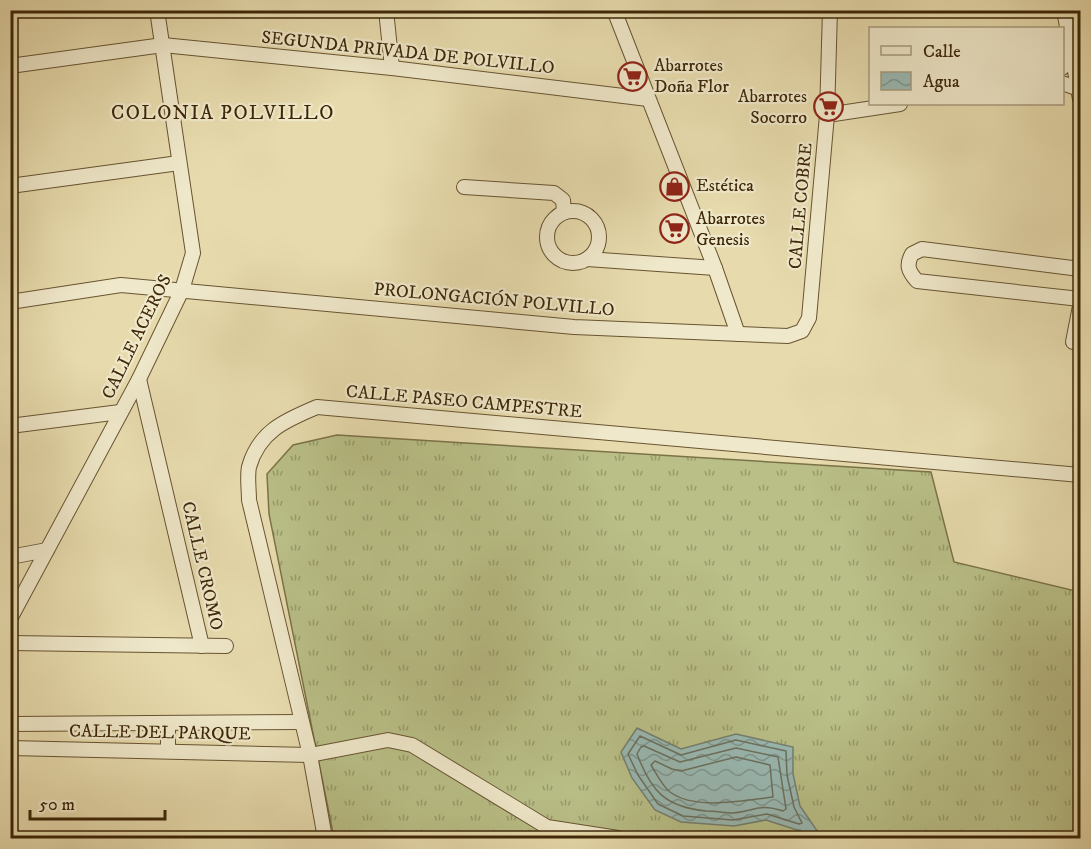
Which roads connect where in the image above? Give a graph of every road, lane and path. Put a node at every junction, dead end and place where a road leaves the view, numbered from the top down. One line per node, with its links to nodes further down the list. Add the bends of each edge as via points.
1 (157, 10): 6 (street, CALLE ACEROS)
2 (386, 10): 10 (street)
3 (614, 10): 13 (street)
4 (830, 10): 15 (street, CALLE COBRE)
5 (1064, 10): 7 (street)
6 (163, 45): 9 (street, SEGUNDA PRIVADA DE POLVILLO); 10 (street, SEGUNDA PRIVADA DE POLVILLO); 16 (street, CALLE ACEROS)
7 (1071, 49): 8 (street); 12 (street)
8 (1064, 64)
9 (10, 66)
10 (392, 68): 13 (street, SEGUNDA PRIVADA DE POLVILLO)
11 (1064, 84): 12 (street)
12 (1080, 94)
13 (648, 99): 21 (street)
14 (893, 105): 15 (street)
15 (827, 115): 27 (street, CALLE COBRE, via 809,318)
16 (179, 163): 17 (street); 23 (street, CALLE ACEROS, via 193,253)
17 (10, 186)
18 (464, 187): 19 (street, via 554,193 563,200)
19 (564, 212): 20 (street, via 580,212 597,228 598,245); 20 (street, via 548,230 549,247 561,260 578,263)
20 (587, 259): 21 (street)
21 (715, 268): 28 (street)
22 (1080, 269): 24 (street, via 922,249 912,254 907,263 909,274 916,281)
23 (182, 290): 25 (street, PROLONGACIÓN POLVILLO, via 121,285); 28 (street, PROLONGACIÓN POLVILLO, via 574,327); 30 (street, CALLE ACEROS)
24 (1080, 299)
25 (10, 302)
26 (1080, 306): 29 (street)
27 (802, 331): 28 (street, PROLONGACIÓN POLVILLO, via 788,336)
28 (738, 334)
29 (1073, 342)
30 (139, 379): 31 (street, CALLE ACEROS); 38 (street, CALLE CROMO)
31 (120, 412): 32 (street); 34 (street, CALLE ACEROS)
32 (10, 426)
33 (1080, 475): 41 (street, CALLE PASEO CAMPESTRE, via 317,407 288,419 262,438 249,468 249,500)
34 (47, 550): 35 (street); 36 (street, CALLE ACEROS)
35 (10, 557)
36 (10, 619)
37 (10, 643): 38 (street, CALLE CROMO)
38 (202, 646): 39 (street)
39 (226, 646)
40 (168, 723): 41 (street, CALLE DEL PARQUE); 42 (street, CALLE DEL PARQUE); 44 (street)
41 (301, 723): 45 (street, CALLE PASEO CAMPESTRE)
42 (10, 724)
43 (10, 748): 44 (street, CALLE DEL PARQUE)
44 (168, 751): 45 (street, CALLE DEL PARQUE)
45 (310, 755): 46 (street, CALLE PASEO CAMPESTRE); 47 (street, CALLE DEL PARQUE, via 388,740 412,745 548,827)
46 (325, 838)
47 (618, 838)

